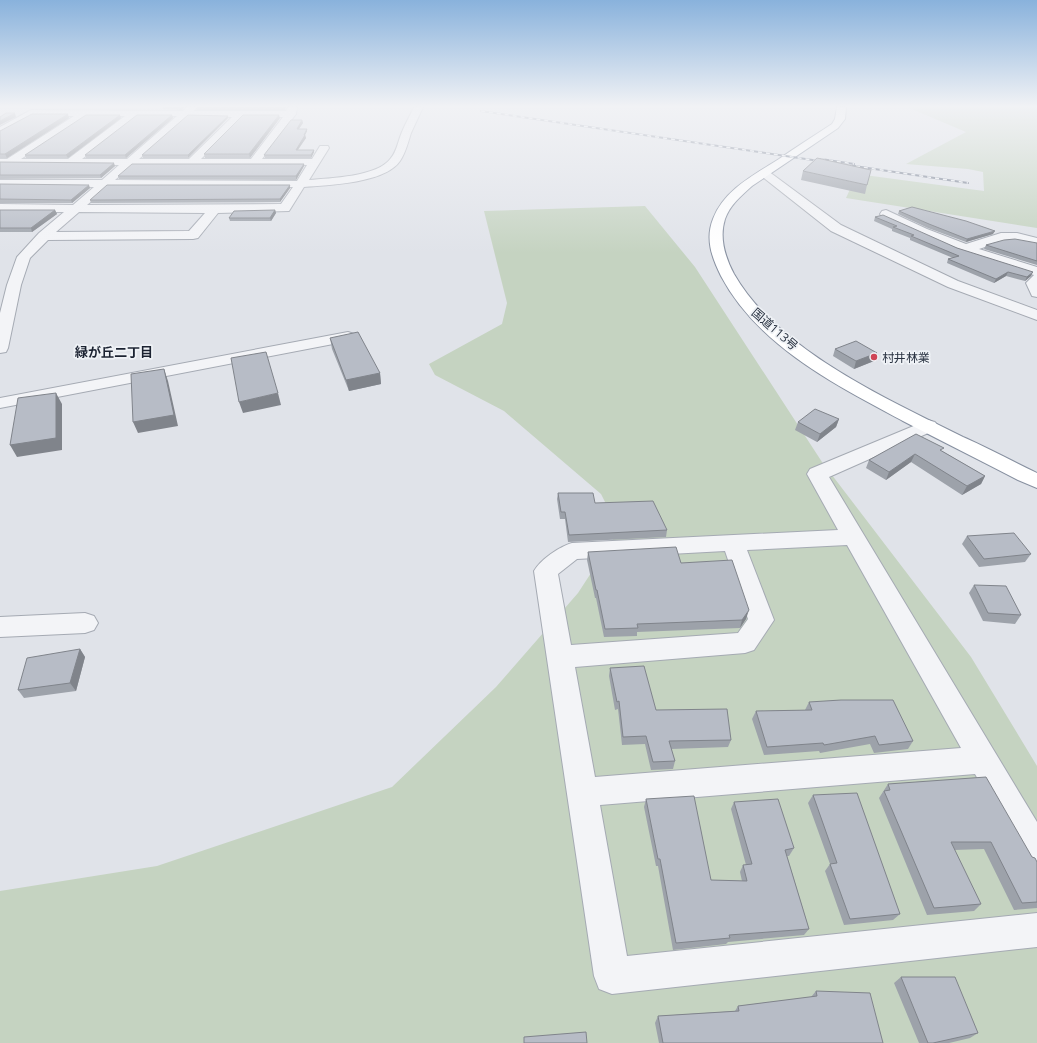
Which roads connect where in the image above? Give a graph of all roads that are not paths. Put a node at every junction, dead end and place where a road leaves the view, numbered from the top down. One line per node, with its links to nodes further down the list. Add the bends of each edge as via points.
1 (14, 156): 9 (street)
2 (79, 156): 10 (street)
3 (138, 156): 11 (street)
4 (198, 156): 12 (street)
5 (259, 156): 13 (street)
6 (319, 156): 14 (street)
7 (397, 156): 18 (street, via 393,163 372,174)
8 (790, 156): 15 (highway, 国道113号)
9 (4, 162): 10 (street)
10 (71, 162): 11 (street)
11 (131, 162): 12 (street); 17 (street)
12 (192, 162): 13 (street)
13 (254, 162): 14 (street)
14 (315, 162): 18 (street)
15 (764, 173): 31 (street, via 836,228 953,284); 35 (highway, 国道113号, via 736,193 722,210 718,220 717,250 731,284 756,314 790,344 846,382)
16 (0, 183): 17 (street)
17 (106, 183): 18 (street); 21 (street)
18 (301, 184): 22 (street, via 285,208)
19 (0, 208): 20 (street)
20 (17, 208): 21 (street); 24 (street)
21 (76, 209): 22 (street); 25 (street)
22 (215, 209): 25 (street, via 193,235)
23 (886, 214): 27 (street)
24 (0, 221)
25 (44, 236): 33 (street, via 24,257 14,285)
26 (1037, 242): 27 (street, via 1017,237 1001,237)
27 (964, 248): 28 (street)
28 (1037, 272)
29 (1037, 279): 30 (street, via 1033,283)
30 (1037, 294)
31 (1037, 315)
32 (348, 338): 34 (street)
33 (0, 348)
34 (0, 403)
35 (928, 426): 36 (highway, 国道113号); 37 (street, via 817,474)
36 (1037, 482)
37 (854, 537): 38 (street); 42 (street)
38 (733, 543): 41 (street, via 572,550 546,571); 41 (street, via 761,620 745,643)
39 (85, 623): 40 (street)
40 (0, 627)
41 (560, 657): 43 (street)
42 (984, 760): 43 (street); 44 (street)
43 (582, 792): 45 (street, via 612,976)
44 (1037, 852)
45 (1037, 930)

